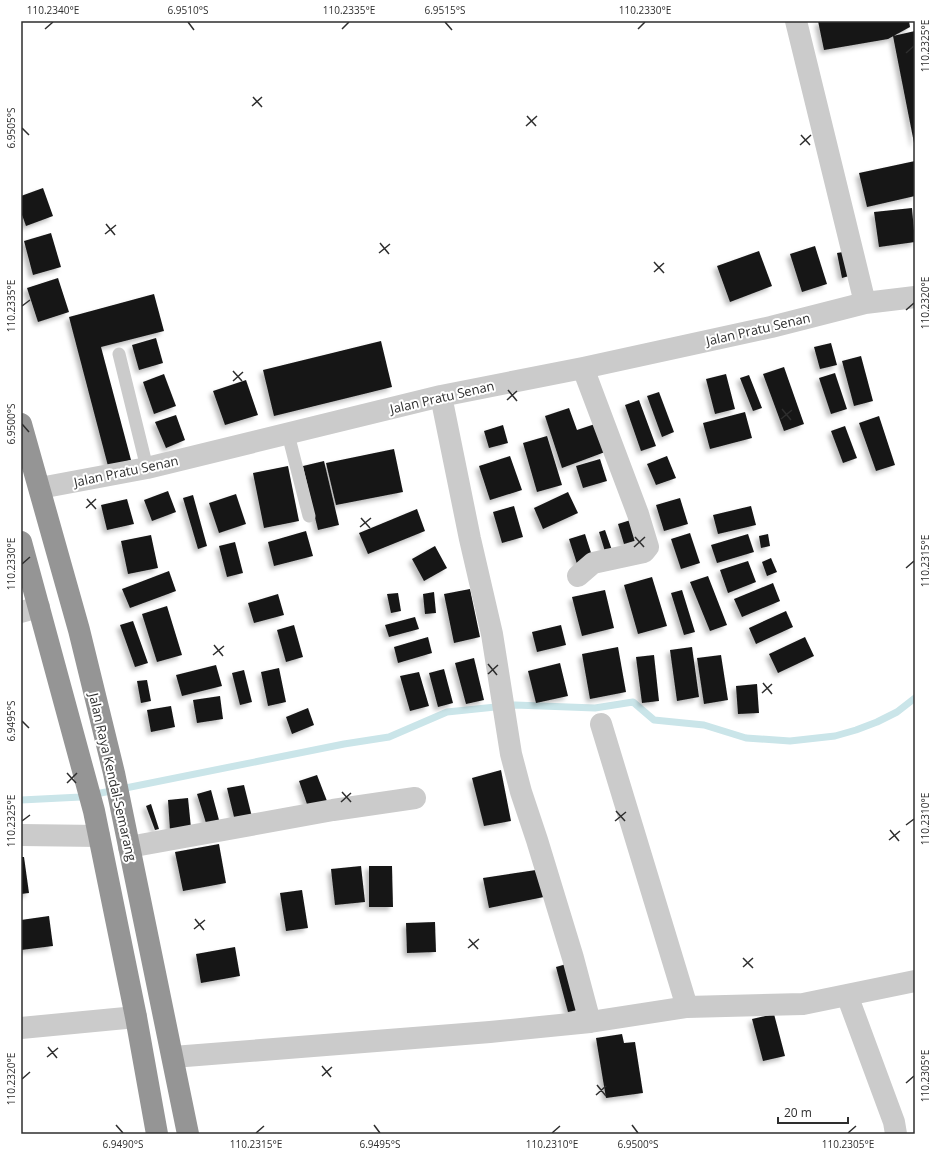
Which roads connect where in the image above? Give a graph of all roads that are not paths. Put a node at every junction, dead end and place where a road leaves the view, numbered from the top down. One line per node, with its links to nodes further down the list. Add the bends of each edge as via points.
1 (796, 21): 3 (street)
2 (915, 297): 3 (street, Jalan Pratu Senan)
3 (865, 303): 5 (street, Jalan Pratu Senan, via 771,327)
4 (119, 354): 9 (lane)
5 (583, 368): 6 (street, Jalan Pratu Senan); 13 (street, via 648,547 644,552 593,563)
6 (441, 396): 8 (street, Jalan Pratu Senan); 24 (street, via 492,634 511,754)
7 (21, 424): 10 (highway, Jalan Raya Kendal-Semarang)
8 (288, 434): 9 (street, Jalan Pratu Senan); 11 (lane)
9 (147, 468): 10 (street, Jalan Pratu Senan)
10 (40, 488): 19 (highway, Jalan Raya Kendal-Semarang, via 79,630)
11 (309, 516)
12 (21, 542): 14 (highway, Jalan Raya Kendal-Semarang)
13 (578, 576)
14 (30, 610): 18 (highway, Jalan Raya Kendal-Semarang, via 86,781)
15 (601, 724): 22 (street)
16 (415, 798): 19 (street, via 332,810)
17 (21, 835): 18 (street)
18 (99, 836): 23 (highway, Jalan Raya Kendal-Semarang)
19 (129, 847): 26 (highway, Jalan Raya Kendal-Semarang)
20 (915, 981): 21 (street)
21 (847, 995): 22 (street, via 803,1004); 29 (street, via 894,1122)
22 (687, 1007): 24 (street)
23 (136, 1016): 25 (street); 27 (highway, Jalan Raya Kendal-Semarang)
24 (590, 1022): 26 (street, via 412,1039)
25 (21, 1028)
26 (173, 1057): 28 (highway, Jalan Raya Kendal-Semarang)
27 (157, 1134)
28 (188, 1134)
29 (896, 1134)

